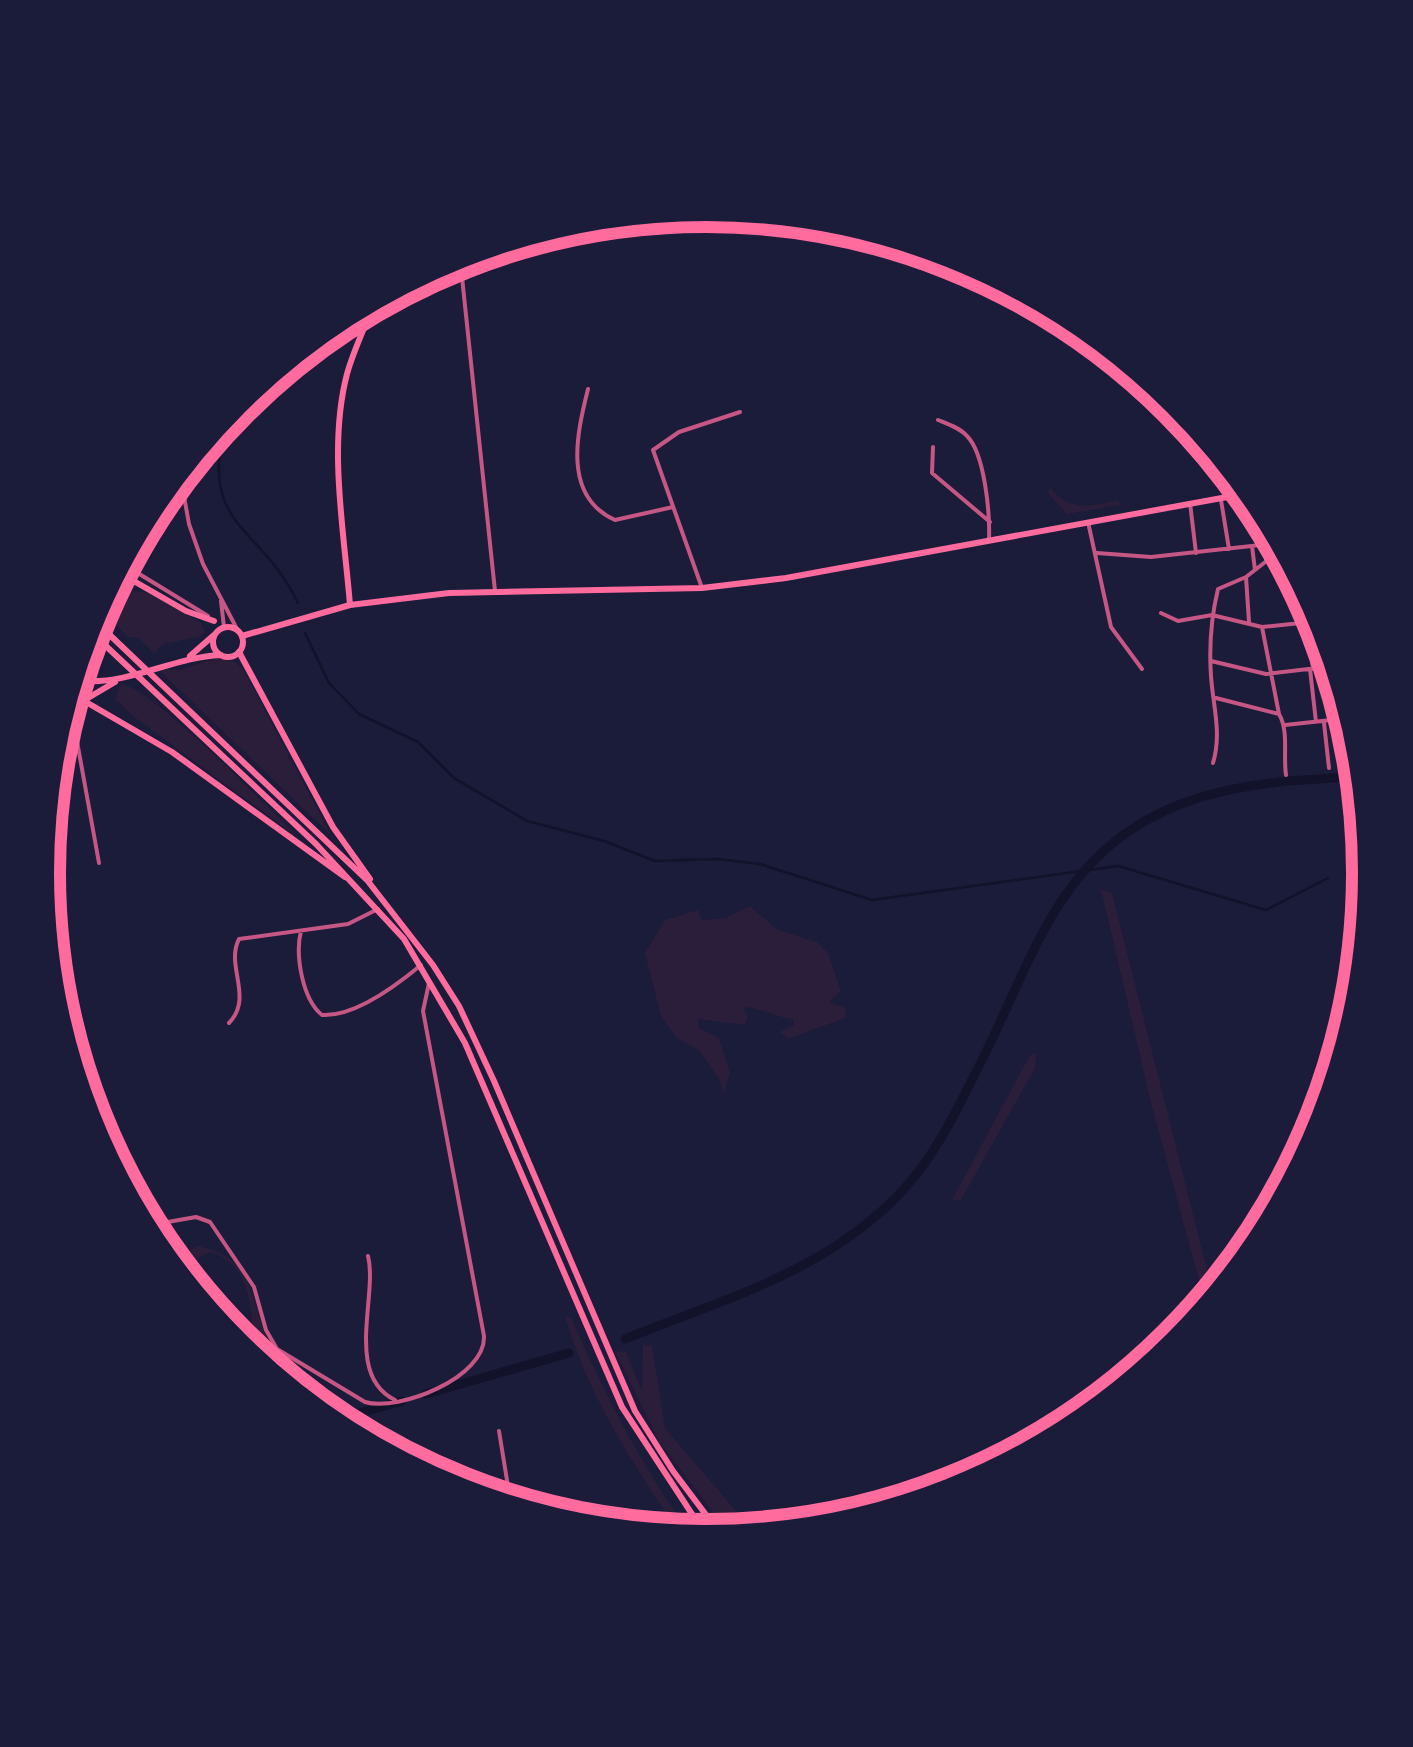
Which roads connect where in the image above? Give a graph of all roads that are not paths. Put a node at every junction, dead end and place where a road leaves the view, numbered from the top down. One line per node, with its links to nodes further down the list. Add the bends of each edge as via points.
1 (462, 275): 26 (street)
2 (366, 324): 28 (main road, via 348,374 340,438)
3 (588, 390): 11 (street, via 576,457 589,497 614,520)
4 (740, 412): 11 (street, via 703,422 654,448)
5 (938, 420): 12 (street, via 965,434 976,449)
6 (933, 447): 12 (street, via 932,474)
7 (184, 494): 27 (street)
8 (1231, 497): 9 (main road)
9 (1221, 499): 10 (main road); 17 (street)
10 (1190, 503): 13 (main road); 19 (street)
11 (673, 507): 25 (street)
12 (990, 522): 14 (street)
13 (1088, 522): 14 (main road); 18 (street)
14 (989, 540): 25 (main road, via 822,573)
15 (1252, 546): 16 (street); 17 (street); 21 (street)
16 (1264, 546)
17 (1229, 550): 19 (street)
18 (1097, 553): 19 (street); 45 (street, via 1110,627)
19 (1196, 553)
20 (1269, 556): 21 (street)
21 (1255, 570): 23 (street)
22 (135, 572): 31 (street)
23 (1246, 577): 30 (street, via 1218,589); 32 (street)
24 (131, 580): 31 (main road)
25 (702, 588): 26 (main road)
26 (495, 591): 28 (main road)
27 (221, 601): 35 (street); 37 (street)
28 (350, 605): 37 (main road)
29 (1161, 613): 30 (street, via 1183,622)
30 (1212, 616): 32 (street); 43 (street)
31 (214, 621): 35 (street)
32 (1249, 622): 34 (street)
33 (1302, 623): 34 (street)
34 (1262, 627): 47 (street)
35 (220, 630): 37 (main road); 41 (main road, via 213,644); 42 (main road)
36 (107, 631): 65 (main road)
37 (240, 632): 40 (main road)
38 (1308, 638): 46 (street)
39 (103, 643): 64 (main road)
40 (240, 652): 41 (main road); 65 (main road, via 333,827)
41 (221, 655): 42 (main road)
42 (188, 657): 48 (main road)
43 (1211, 661): 47 (street); 51 (street)
44 (1320, 668): 46 (street)
45 (1142, 669)
46 (1311, 669): 47 (street); 57 (street)
47 (1273, 673): 54 (street)
48 (120, 678): 49 (main road); 52 (main road)
49 (90, 681)
50 (86, 692): 52 (main road)
51 (1215, 698): 54 (street); 60 (street)
52 (87, 700): 53 (main road); 64 (main road, via 157,741)
53 (83, 701)
54 (1279, 714): 58 (street)
55 (1334, 720): 56 (street)
56 (1324, 721): 57 (street); 61 (street)
57 (1316, 722): 58 (street)
58 (1286, 726): 62 (street)
59 (74, 738): 63 (street)
60 (1213, 763)
61 (1328, 768)
62 (1286, 775)
63 (99, 863)
64 (355, 883): 66 (main road)
65 (386, 901): 77 (main road, via 460,1006 635,1411)
66 (378, 908): 67 (street, via 348,924); 68 (main road)
67 (300, 930): 68 (street, via 302,968 311,1002 322,1015 377,996); 70 (street, via 237,942 240,1006)
68 (421, 965): 69 (main road)
69 (430, 979): 73 (street, via 423,1010 485,1348 458,1378); 76 (main road, via 465,1043 622,1407)
70 (229, 1023)
71 (163, 1223): 73 (street, via 210,1222 254,1287 277,1349 365,1402)
72 (368, 1256): 73 (street, via 366,1349 378,1386)
73 (395, 1400)
74 (500, 1431): 75 (street)
75 (509, 1489)
76 (695, 1520)
77 (709, 1520)

